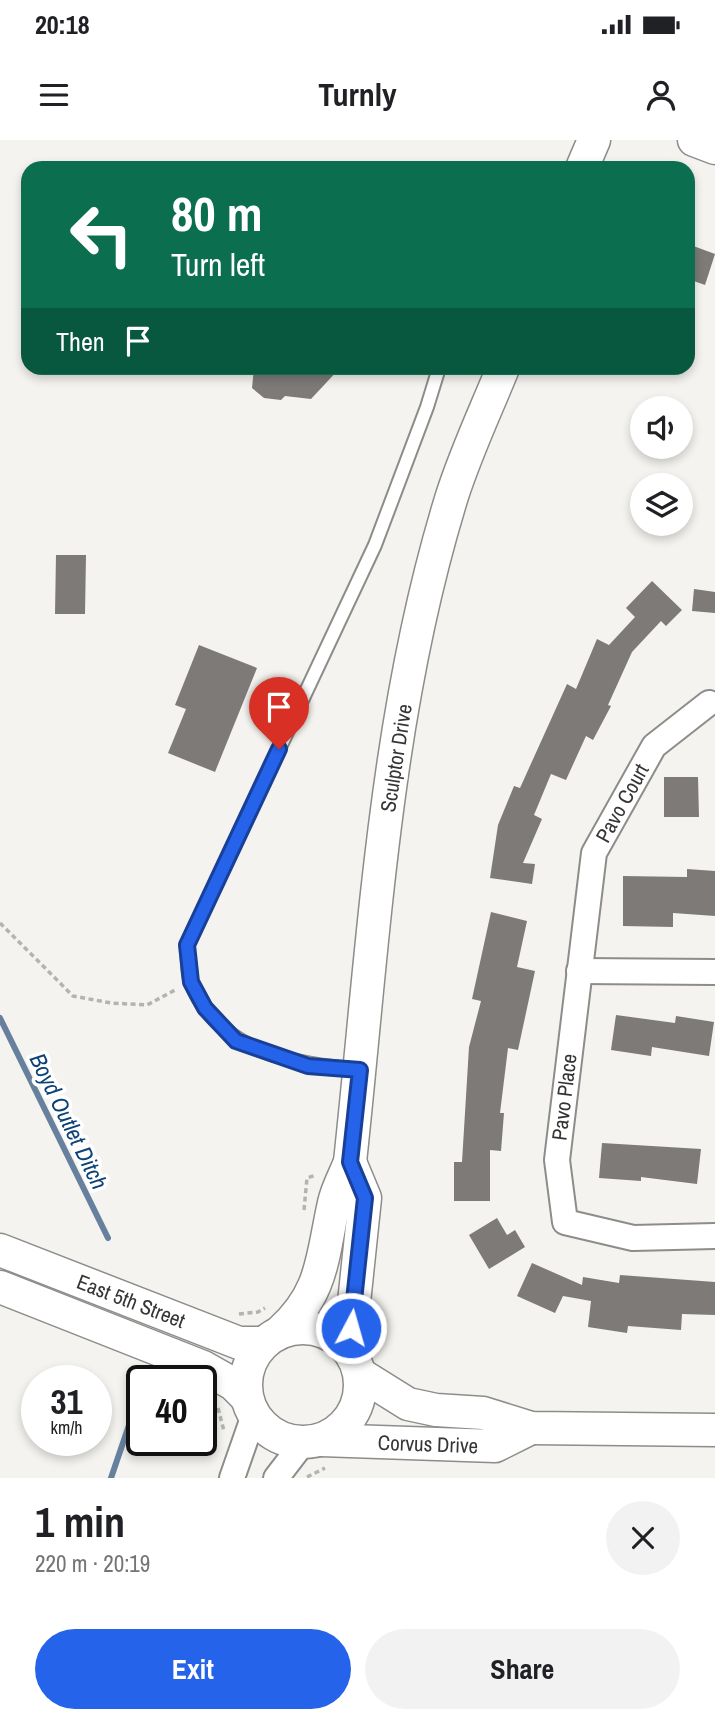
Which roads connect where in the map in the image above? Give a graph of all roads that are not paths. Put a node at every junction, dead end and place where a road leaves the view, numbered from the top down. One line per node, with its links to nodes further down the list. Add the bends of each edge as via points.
1 (594, 140): 4 (street)
2 (694, 140): 3 (street)
3 (715, 148)
4 (585, 161)
5 (437, 375): 10 (lane, via 375,545 187,945 191,982 205,1008 236,1041 308,1066)
6 (500, 375): 10 (street, Sculptor Drive, via 453,495 415,647 386,814)
7 (709, 703): 8 (street, Pavo Court, via 654,746 594,853)
8 (579, 971): 9 (street); 12 (street, Pavo Place, via 557,1160 565,1222 633,1238)
9 (715, 972)
10 (360, 1070): 11 (street, Sculptor Drive)
11 (350, 1162): 15 (street, Sculptor Drive, via 335,1199 319,1278 298,1316); 16 (street, Sculptor Drive, via 365,1198)
12 (715, 1236)
13 (0, 1250): 15 (street, East 5th Street, via 239,1343)
14 (0, 1287): 17 (street, East 5th Street, via 203,1367 233,1384)
15 (270, 1327): 16 (street, via 317,1329 335,1337); 17 (street, via 245,1378)
16 (355, 1362): 18 (street, Corvus Drive, via 408,1404 483,1413); 20 (street, via 357,1407 336,1433)
17 (250, 1406): 20 (street, via 275,1435); 21 (street)
18 (531, 1428): 19 (street, Corvus Drive); 20 (street, Corvus Drive, via 495,1446)
19 (715, 1430)
20 (312, 1441): 22 (street)
21 (232, 1478)
22 (276, 1478)

